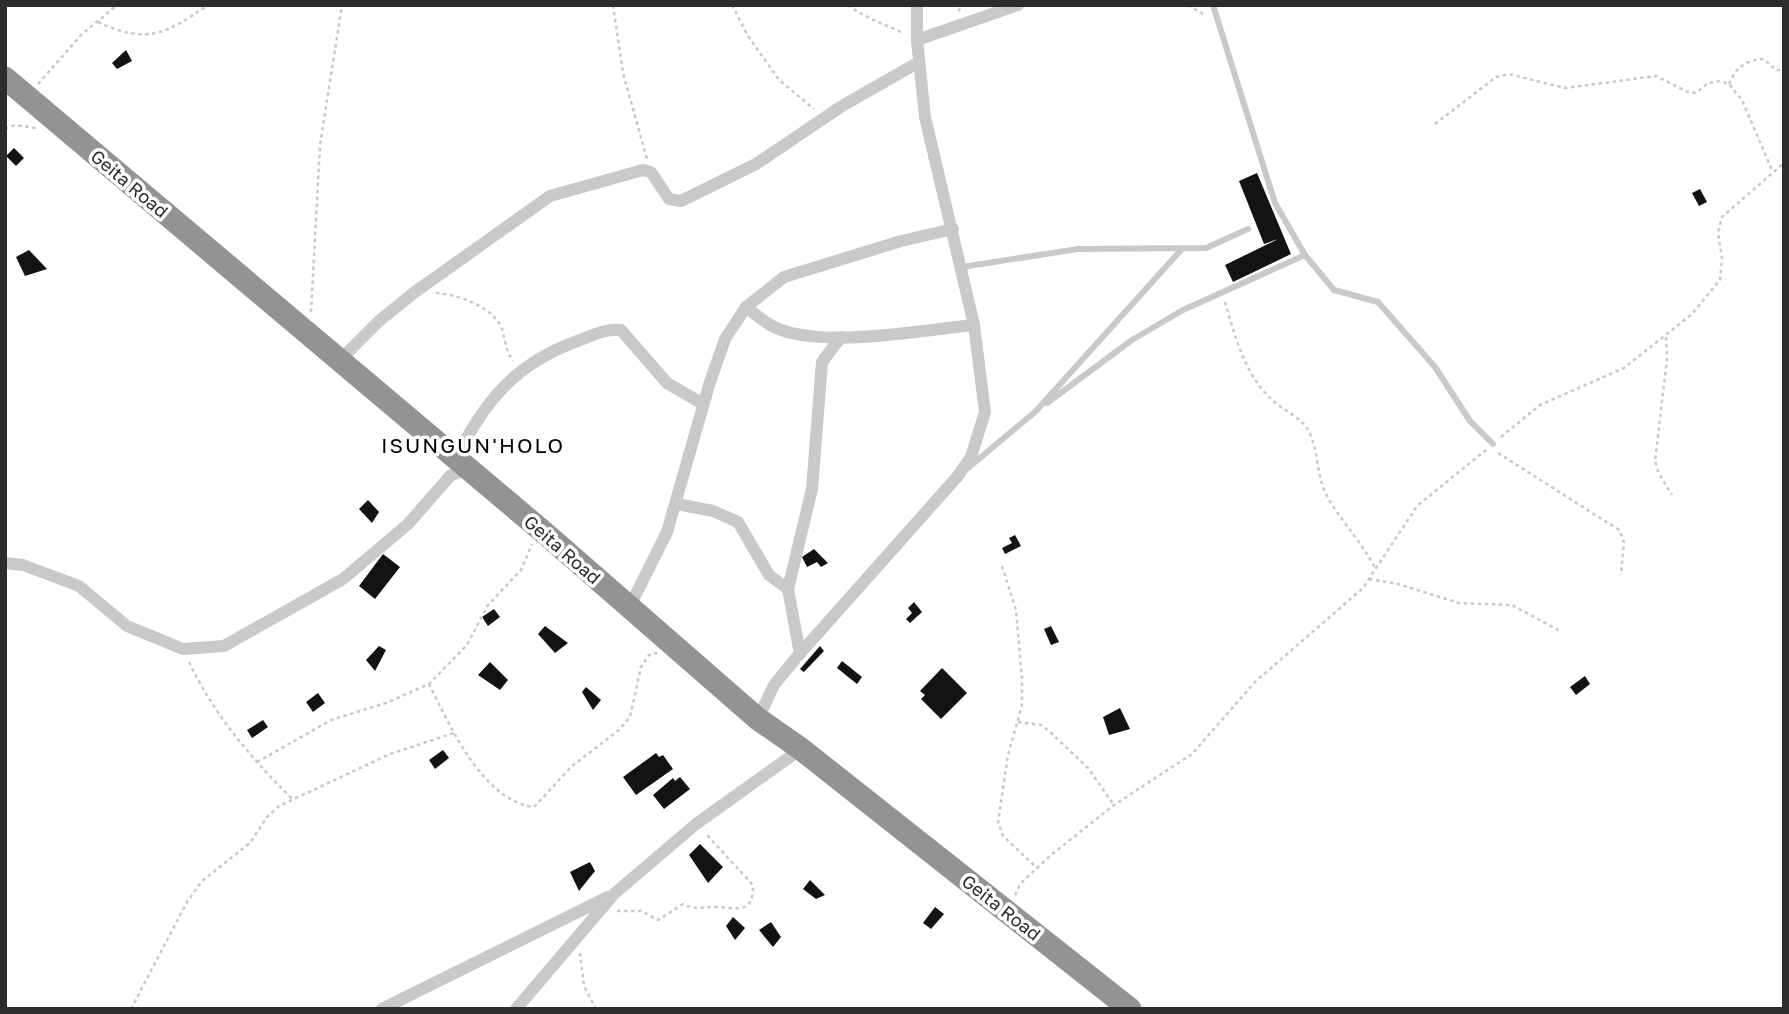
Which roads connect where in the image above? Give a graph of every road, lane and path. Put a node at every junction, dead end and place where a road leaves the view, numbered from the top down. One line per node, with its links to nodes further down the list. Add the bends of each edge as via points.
1 (117, 5): 11 (path)
2 (208, 5): 11 (path, via 166,30 141,35 124,34)
3 (342, 5): 33 (path, via 320,145)
4 (613, 5): 23 (path, via 623,73)
5 (732, 5): 19 (path, via 779,80)
6 (848, 5): 13 (path, via 865,19 888,24)
7 (917, 5): 13 (street)
8 (1018, 5): 13 (street)
9 (1188, 5): 12 (path)
10 (1213, 5): 12 (lane)
11 (99, 22): 18 (path, via 67,49)
12 (1219, 24): 27 (lane, via 1275,203)
13 (917, 40): 14 (street)
14 (919, 62): 19 (street); 24 (street, via 925,117)
15 (1784, 70): 17 (path, via 1776,70 1764,59 1755,60 1734,71)
16 (5, 78): 18 (highway, Geita Road)
17 (1729, 84): 20 (path, via 1714,81 1696,93 1644,75 1565,88 1509,74 1496,77); 22 (path, via 1742,100)
18 (27, 97): 33 (highway, Geita Road)
19 (825, 118): 23 (street, via 756,164 681,201 669,199)
20 (1435, 124)
21 (1784, 163): 22 (path)
22 (1772, 170): 35 (path, via 1723,217 1718,233 1720,280 1707,300)
23 (651, 172): 29 (street, via 635,170 550,196)
24 (953, 229): 28 (street); 31 (street, via 784,278)
25 (1248, 229): 26 (lane, via 1206,248)
26 (1181, 250): 28 (lane, via 1078,249); 39 (lane)
27 (1305, 255): 30 (lane); 40 (lane, via 1334,290 1378,302)
28 (962, 267): 32 (street)
29 (415, 292): 36 (street); 37 (path, via 446,294 489,311 501,327)
30 (1223, 292): 39 (lane, via 1132,340); 48 (path, via 1251,373 1270,398 1309,431 1326,493)
31 (746, 307): 34 (street, via 772,327 800,335); 38 (street, via 725,339)
32 (974, 326): 34 (street); 42 (street, via 985,412 971,457)
33 (310, 337): 36 (highway, Geita Road)
34 (841, 337): 51 (street, via 822,362 812,489)
35 (1666, 337): 40 (path, via 1610,376 1539,405); 43 (path, via 1655,461)
36 (339, 362): 41 (highway, Geita Road)
37 (519, 371): 38 (street, via 562,346 621,330 667,383); 41 (street, via 481,413)
38 (704, 404): 44 (street)
39 (1035, 412): 42 (lane)
40 (1493, 444): 48 (path, via 1417,506); 49 (path, via 1503,459 1619,530 1624,542)
41 (460, 465): 45 (highway, Geita Road); 55 (street, via 408,524 343,579 224,646)
42 (957, 477): 56 (street)
43 (1672, 495)
44 (677, 504): 51 (street, via 738,522 769,575); 52 (street)
45 (547, 535): 52 (highway, Geita Road); 57 (path, via 532,544 521,570 488,605 467,645)
46 (5, 563): 55 (street, via 79,586 127,626)
47 (1002, 566): 59 (path, via 1013,593 1021,647)
48 (1375, 568): 50 (path)
49 (1621, 575)
50 (1369, 579): 53 (path, via 1459,603 1512,606); 64 (path, via 1255,682 1192,754)
51 (788, 589): 56 (street)
52 (629, 608): 54 (highway, Geita Road)
53 (1562, 632)
54 (676, 648): 58 (highway, Geita Road); 60 (path, via 649,655 641,667 630,716 572,766 534,807 504,798)
55 (183, 649): 62 (path, via 204,695)
56 (800, 654): 58 (street, via 774,685)
57 (429, 684): 60 (path); 62 (path, via 396,700 331,720)
58 (758, 719): 61 (highway, Geita Road)
59 (1018, 722): 64 (path, via 1041,724 1088,768); 66 (path, via 998,822 1003,836)
60 (454, 733): 63 (path, via 390,754)
61 (801, 749): 65 (street); 68 (highway, Geita Road)
62 (257, 762): 63 (path)
63 (294, 801): 70 (path, via 279,806 250,843 202,881)
64 (1114, 805): 66 (path)
65 (696, 824): 67 (street); 69 (path, via 753,885 753,895 745,906 738,911 683,904 658,920 641,911 621,909)
66 (1037, 868): 68 (path, via 1021,883)
67 (614, 894): 69 (street); 71 (street)
68 (1006, 912): 74 (highway, Geita Road)
69 (584, 928): 72 (street); 73 (path, via 584,986)
70 (131, 1009)
71 (382, 1009)
72 (516, 1009)
73 (596, 1009)
74 (1130, 1009)

